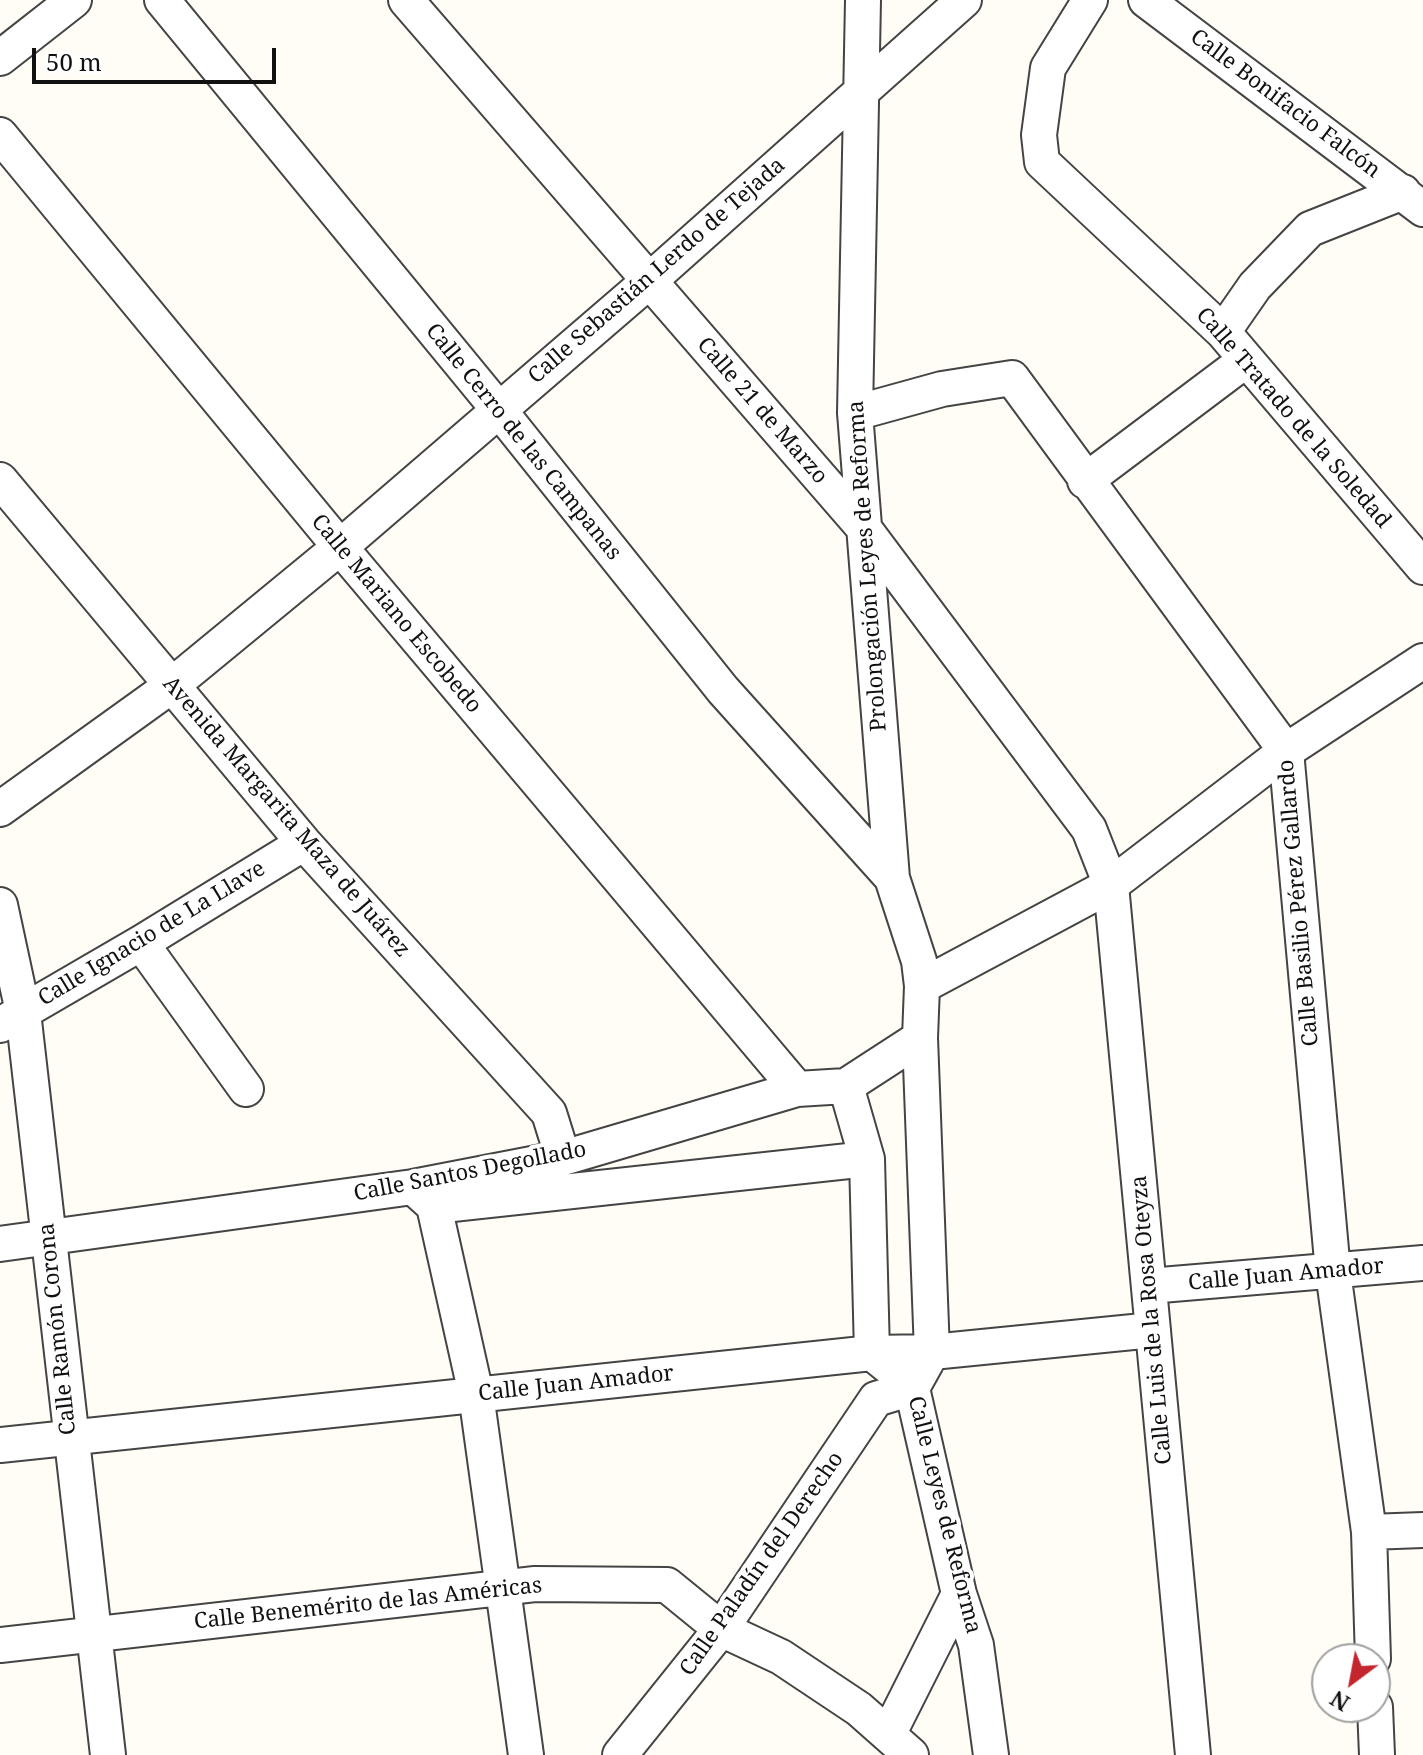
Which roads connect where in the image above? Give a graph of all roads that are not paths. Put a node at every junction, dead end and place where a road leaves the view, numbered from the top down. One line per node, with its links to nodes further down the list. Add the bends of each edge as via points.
1 (73, 0): 8 (street)
2 (162, 0): 15 (street, Calle Cerro de las Campanas)
3 (406, 0): 12 (street, Calle 21 de Marzo)
4 (863, 0): 9 (street, Prolongación Leyes de Reforma)
5 (964, 0): 9 (street, Calle Sebastián Lerdo de Tejada)
6 (1090, 0): 13 (street, Calle Tratado de la Soledad, via 1048,68 1039,135 1042,162)
7 (1146, 0): 11 (street, Calle Bonifacio Falcón)
8 (0, 58)
9 (861, 89): 12 (street, Calle Sebastián Lerdo de Tejada); 16 (street, Prolongación Leyes de Reforma)
10 (0, 135): 20 (street, Calle Mariano Escobedo)
11 (1413, 201): 13 (street, via 1310,229 1255,286)
12 (649, 281): 15 (street, Calle Sebastián Lerdo de Tejada); 19 (street, Calle 21 de Marzo)
13 (1223, 332): 14 (street, Calle Tratado de la Soledad)
14 (1246, 360): 18 (street); 21 (street, Calle Tratado de la Soledad)
15 (499, 410): 20 (street, Calle Sebastián Lerdo de Tejada); 27 (street, Calle Cerro de las Campanas, via 723,690)
16 (855, 413): 18 (street, Calle Basilio Pérez Gallardo, via 942,389 1012,378); 19 (street, Prolongación Leyes de Reforma)
17 (0, 480): 23 (street, Avenida Margarita Maza de Juárez)
18 (1085, 481): 24 (street, Calle Basilio Pérez Gallardo)
19 (863, 527): 27 (street, Prolongación Leyes de Reforma); 28 (street, Calle 21 de Marzo, via 1089,829)
20 (340, 547): 23 (street, Calle Sebastián Lerdo de Tejada); 36 (street, Calle Mariano Escobedo)
21 (1423, 567)
22 (1423, 661): 24 (street)
23 (171, 686): 25 (street, Calle Sebastián Lerdo de Tejada); 26 (street, Avenida Margarita Maza de Juárez)
24 (1286, 751): 28 (street); 43 (street, Calle Basilio Pérez Gallardo)
25 (0, 809)
26 (304, 843): 30 (street, Calle Ignacio de La Llave); 37 (street, Avenida Margarita Maza de Juárez, via 549,1113)
27 (892, 878): 31 (street, Prolongación Leyes de Reforma)
28 (1111, 885): 31 (street); 44 (street, Calle Luis de la Rosa Oteyza)
29 (0, 905): 32 (street, Calle Ramón Corona)
30 (141, 943): 32 (street, Calle Ignacio de La Llave); 35 (street)
31 (922, 986): 33 (street, Prolongación Leyes de Reforma)
32 (12, 1018): 40 (street, Calle Ramón Corona)
33 (920, 1038): 34 (street, Calle Santos Degollado); 46 (street)
34 (846, 1086): 36 (street, Calle Santos Degollado); 38 (street)
35 (246, 1089)
36 (797, 1089): 37 (street, Calle Santos Degollado)
37 (563, 1158): 39 (street, Calle Santos Degollado)
38 (867, 1159): 39 (street, Calle Santos Degollado); 47 (street)
39 (423, 1196): 40 (street, Calle Santos Degollado); 49 (street)
40 (48, 1239): 41 (street, Calle Santos Degollado); 50 (street, Calle Ramón Corona)
41 (0, 1244)
42 (1423, 1263): 43 (street, Calle Juan Amador)
43 (1333, 1272): 44 (street, Calle Juan Amador); 53 (street, Calle Basilio Pérez Gallardo)
44 (1149, 1286): 45 (street, Calle Luis de la Rosa Oteyza)
45 (1153, 1330): 46 (street, Calle Juan Amador); 66 (street, Calle Luis de la Rosa Oteyza)
46 (932, 1352): 47 (street, Calle Juan Amador); 48 (street, Calle Leyes de Reforma)
47 (872, 1353): 48 (street); 49 (street, Calle Juan Amador)
48 (912, 1388): 55 (street, Calle Leyes de Reforma); 56 (street, Calle Paladín del Derecho, via 876,1399)
49 (476, 1394): 50 (street, Calle Juan Amador); 54 (street)
50 (71, 1436): 51 (street, Calle Juan Amador); 57 (street, Calle Ramón Corona)
51 (0, 1445)
52 (1423, 1530): 53 (street)
53 (1369, 1532): 58 (street, Calle Basilio Pérez Gallardo)
54 (504, 1588): 56 (street, Calle Benemérito de las Américas, via 667,1585); 57 (street, Calle Benemérito de las Américas); 63 (street)
55 (959, 1594): 61 (street); 65 (street, Calle Leyes de Reforma, via 976,1645)
56 (721, 1629): 61 (street, Calle Benemérito de las Américas, via 781,1657 859,1709); 64 (street, Calle Paladín del Derecho)
57 (93, 1635): 59 (street, Calle Benemérito de las Américas); 62 (street, Calle Ramón Corona)
58 (1372, 1643)
59 (0, 1645)
60 (1376, 1723): 67 (street)
61 (900, 1744)
62 (108, 1755)
63 (526, 1755)
64 (620, 1755)
65 (991, 1755)
66 (1193, 1755)
67 (1377, 1755)

